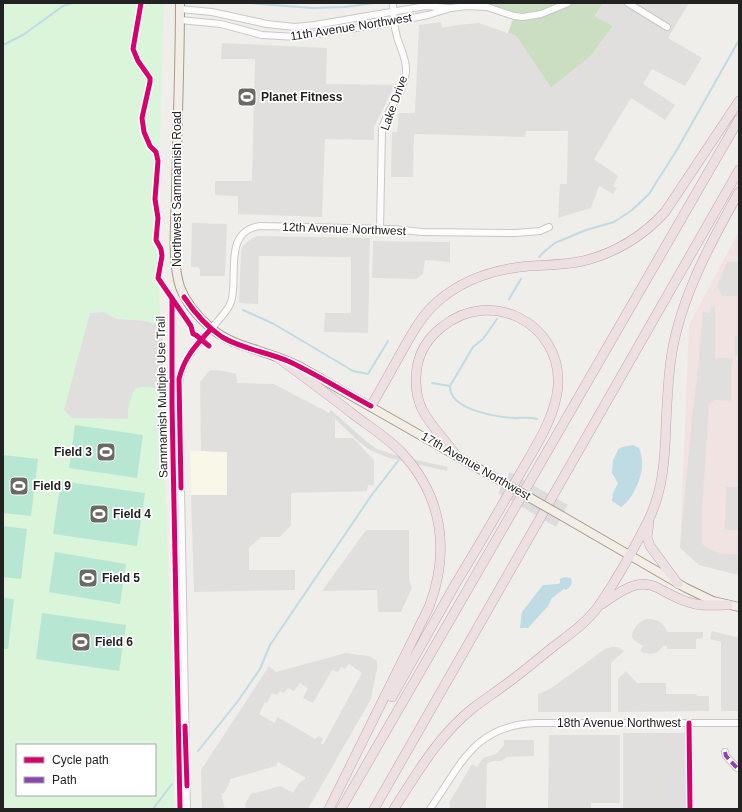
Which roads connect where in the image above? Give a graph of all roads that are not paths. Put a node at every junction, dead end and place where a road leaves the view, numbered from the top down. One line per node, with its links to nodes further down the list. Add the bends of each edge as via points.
1 (392, 3): 6 (street, Lake Drive)
2 (568, 3): 5 (street, 11th Avenue Northwest, via 541,14 523,17 487,7)
3 (628, 3): 9 (street)
4 (180, 6): 6 (street, 11th Avenue Northwest, via 267,24 295,27); 7 (main road, Northwest Sammamish Road)
5 (451, 8): 6 (street, 11th Avenue Northwest, via 426,6); 8 (street, 11th Avenue Northwest)
6 (393, 12): 8 (street, Lake Drive)
7 (180, 20): 8 (street, 11th Avenue Northwest, via 221,24 262,35 292,37); 16 (main road, Northwest Sammamish Road, via 175,232 178,275 184,297)
8 (394, 22): 15 (street, Lake Drive, via 406,70 401,88 382,129)
9 (667, 27)
10 (739, 101): 18 (highway, via 665,212 640,235 607,254 567,263 499,270 453,290 438,301 423,318)
11 (739, 119): 33 (highway)
12 (739, 170): 34 (highway)
13 (739, 192): 20 (highway, via 690,290 676,331 669,378 663,474 656,503)
14 (550, 227): 15 (street, 12th Avenue Northwest, via 529,233 422,232)
15 (380, 228): 16 (street, 12th Avenue Northwest, via 260,226 250,229 238,240 235,248 233,294 229,306)
16 (211, 329): 17 (main road, 17th Avenue Northwest, via 230,340); 31 (street, via 185,360 178,383)
17 (277, 357): 18 (main road, 17th Avenue Northwest, via 299,366); 30 (highway, via 401,452 422,478 439,526 440,566 432,600)
18 (371, 406): 19 (main road, 17th Avenue Northwest)
19 (455, 454): 21 (main road, 17th Avenue Northwest, bridge); 30 (highway, via 423,410 416,386 418,361 428,340 453,319 476,310 510,313 540,332 554,355 558,386 552,415)
20 (649, 518): 21 (highway); 22 (highway, via 650,546)
21 (629, 555): 22 (main road, 17th Avenue Northwest); 24 (highway)
22 (678, 584): 23 (main road, 17th Avenue Northwest, via 713,601)
23 (728, 605): 24 (highway, via 689,603 653,585 643,584 628,588); 25 (main road, 17th Avenue Northwest)
24 (599, 606): 35 (highway, via 579,627 473,708 456,724 425,761)
25 (739, 607)
26 (689, 723): 27 (street, 18th Avenue Northwest); 36 (street, 18th Avenue Northwest, via 525,723 509,726 485,738 469,752); 37 (street)
27 (739, 723)
28 (725, 752): 29 (street, via 727,758)
29 (739, 768)
30 (336, 797): 32 (highway)
31 (187, 809)
32 (329, 809)
33 (341, 809)
34 (374, 809)
35 (394, 809)
36 (430, 809)
37 (690, 809)

